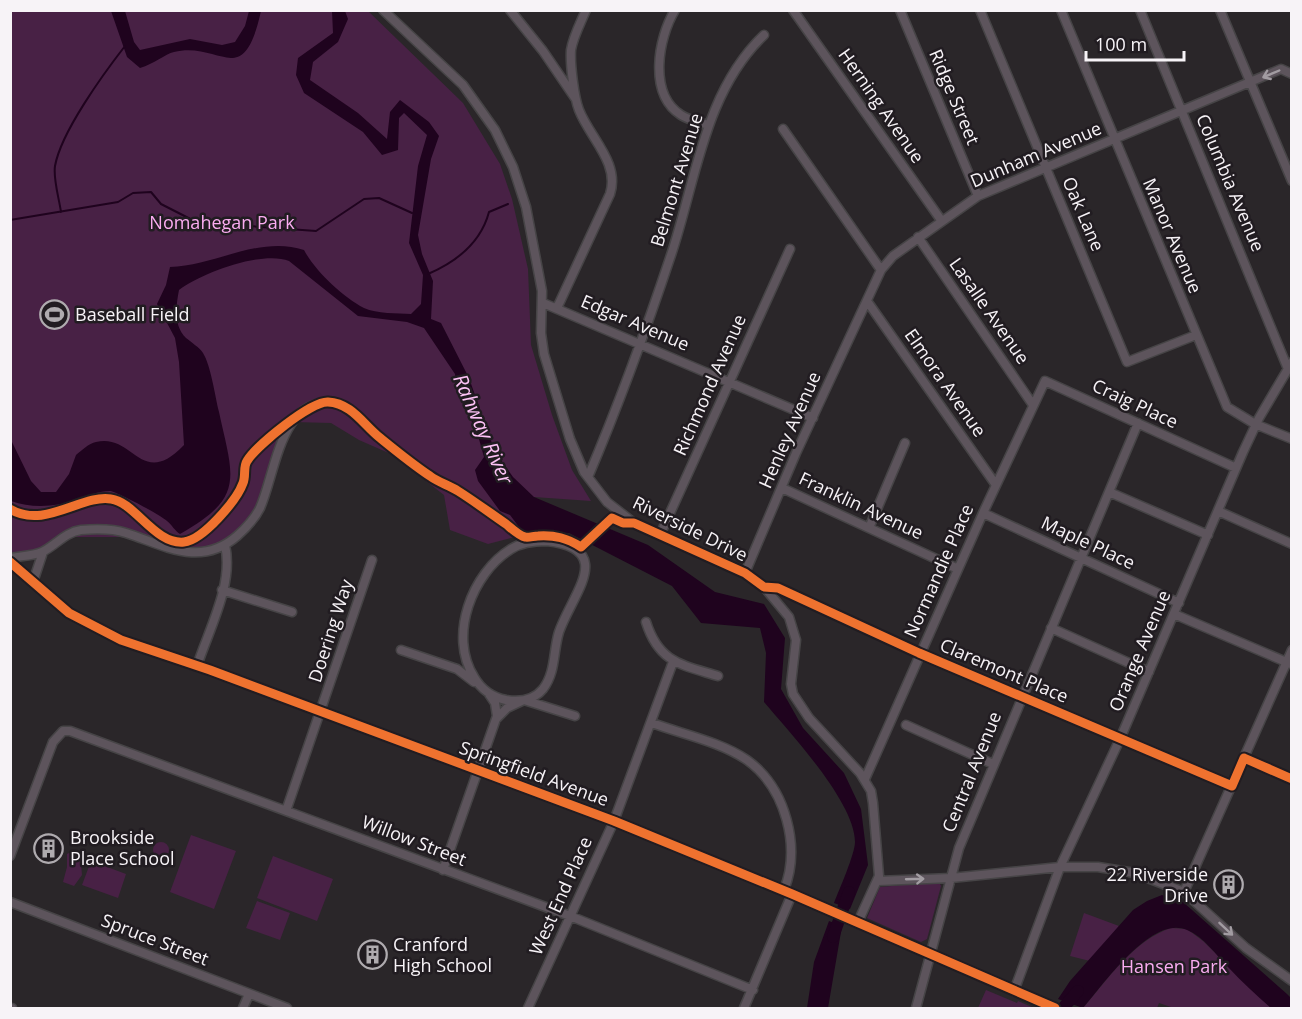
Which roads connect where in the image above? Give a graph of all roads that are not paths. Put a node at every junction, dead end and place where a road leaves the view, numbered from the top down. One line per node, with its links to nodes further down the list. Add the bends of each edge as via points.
1 (384, 10): 27 (street, Riverside Drive, via 463,84 495,130 523,197)
2 (510, 10): 14 (street)
3 (586, 10): 14 (street, via 571,50)
4 (675, 10): 16 (street, via 659,55 662,84 675,110)
5 (793, 10): 22 (street, Herning Avenue)
6 (900, 10): 21 (street, Ridge Street)
7 (980, 10): 19 (street, Oak Lane)
8 (1061, 10): 18 (street, Manor Avenue)
9 (1140, 10): 15 (street, Columbia Avenue)
10 (1220, 10): 13 (street)
11 (764, 35): 16 (street, Belmont Avenue, via 736,72)
12 (1292, 74): 13 (street, Dunham Avenue, one-way to 13, via 1281,69)
13 (1250, 82): 15 (street, Dunham Avenue); 20 (street)
14 (576, 99): 28 (street, via 608,161 613,187)
15 (1182, 111): 18 (street, Dunham Avenue); 31 (street, Columbia Avenue)
16 (708, 125): 30 (street, Belmont Avenue, via 672,254)
17 (783, 129): 25 (street)
18 (1114, 140): 19 (street, Dunham Avenue); 29 (street, Manor Avenue)
19 (1046, 167): 21 (street, Dunham Avenue); 29 (street, Oak Lane, via 1127,362)
20 (1292, 181)
21 (978, 196): 22 (street, Dunham Avenue)
22 (941, 220): 23 (street, Dunham Avenue)
23 (918, 237): 25 (street, Dunham Avenue); 34 (street, Lasalle Avenue)
24 (790, 249): 32 (street, Richmond Avenue)
25 (881, 270): 26 (street, Dunham Avenue)
26 (867, 301): 35 (street, Henley Avenue); 42 (street, Elmora Avenue)
27 (543, 303): 28 (street, Edgar Avenue); 41 (street, Riverside Drive, via 543,354 570,439)
28 (557, 308): 30 (street, Edgar Avenue)
29 (1196, 335): 37 (street, Manor Avenue, via 1227,406)
30 (640, 343): 32 (street, Edgar Avenue); 41 (street, Belmont Avenue)
31 (1290, 365): 37 (street, Orange Avenue)
32 (730, 382): 35 (street, Edgar Avenue); 48 (street, Richmond Avenue)
33 (334, 403): 51 (street, via 313,405 292,422 259,508 242,531)
34 (1034, 405): 36 (street, Craig Place, via 1045,381); 42 (street, Normandie Place)
35 (813, 418): 43 (street, Henley Avenue)
36 (1138, 423): 40 (street, Craig Place); 44 (street, Central Avenue)
37 (1256, 424): 38 (street, Manor Avenue); 40 (street, Orange Avenue)
38 (1292, 439)
39 (905, 443): 47 (street)
40 (1236, 468): 45 (street, Orange Avenue)
41 (588, 477): 48 (street, Riverside Drive, via 619,513)
42 (996, 484): 46 (street, Normandie Place)
43 (782, 488): 47 (street, Franklin Avenue); 57 (street, Henley Avenue)
44 (1109, 492): 49 (street); 53 (street, Central Avenue)
45 (1218, 511): 49 (street, Orange Avenue); 50 (street)
46 (982, 513): 53 (street, Maple Place); 56 (street, Normandie Place)
47 (869, 528): 56 (street, Franklin Avenue)
48 (660, 535): 57 (street, Riverside Drive)
49 (1208, 535): 61 (street, Orange Avenue)
50 (1292, 544)
51 (225, 545): 52 (street, via 193,553 177,552 124,532 80,530); 60 (street, via 228,567)
52 (43, 552): 54 (street); 58 (street)
53 (1081, 558): 61 (street, Maple Place); 65 (street, Central Avenue)
54 (10, 560): 58 (street, Springfield Avenue)
55 (372, 560): 77 (street, Doering Way)
56 (958, 569): 68 (street, Normandie Place)
57 (745, 573): 59 (street, Riverside Drive)
58 (33, 582): 71 (street, Springfield Avenue, via 69,613 121,640)
59 (764, 587): 68 (street, Claremont Place, via 778,588); 86 (street, Riverside Drive, via 793,627 796,646 791,684 796,700)
60 (222, 590): 62 (street); 71 (street)
61 (1179, 603): 63 (street, Orange Avenue)
62 (291, 612)
63 (1174, 614): 70 (street); 72 (street, Orange Avenue)
64 (646, 622): 69 (street, via 655,644)
65 (1050, 628): 72 (street); 75 (street, Central Avenue)
66 (401, 650): 74 (street, via 457,669)
67 (1292, 650): 70 (street)
68 (921, 654): 75 (street, Claremont Place); 86 (street, Normandie Place)
69 (673, 662): 73 (street); 80 (street, West End Place)
70 (1289, 663): 83 (street)
71 (197, 666): 77 (street, Springfield Avenue)
72 (1149, 672): 82 (street, Orange Avenue)
73 (718, 676)
74 (488, 693): 76 (street, via 505,700); 76 (street, via 473,676 464,654 462,631 468,609 485,575 511,549 527,542 558,542 582,554 585,577 558,634 552,674 536,696); 79 (street, via 496,706)
75 (1021, 697): 82 (street, Claremont Place); 84 (street, Central Avenue)
76 (524, 700): 78 (street); 79 (street)
77 (322, 712): 85 (street, Springfield Avenue); 89 (street, Doering Way)
78 (575, 716)
79 (495, 719): 85 (street)
80 (652, 723): 90 (street, West End Place); 96 (street, via 737,754 754,766 785,813 790,843)
81 (906, 725): 84 (street)
82 (1120, 739): 88 (street, Claremont Place); 92 (street, Orange Avenue)
83 (1244, 758): 87 (street); 88 (street)
84 (993, 764): 94 (street, Central Avenue)
85 (478, 771): 90 (street, Springfield Avenue); 93 (street)
86 (865, 779): 95 (street, via 873,803)
87 (1292, 779)
88 (1232, 786): 97 (street)
89 (286, 811): 91 (street, Willow Street, via 70,731 61,733 53,742); 93 (street, Willow Street)
90 (614, 821): 96 (street, Springfield Avenue); 99 (street, West End Place)
91 (11, 854)
92 (1060, 867): 94 (street); 97 (street, via 1117,869); 104 (street, Orange Avenue)
93 (443, 870): 99 (street, Willow Street)
94 (951, 878): 95 (street, one-way to 94); 101 (street, Central Avenue)
95 (878, 881): 100 (street)
96 (788, 892): 100 (street, Springfield Avenue); 103 (street)
97 (1184, 892): 102 (street, one-way to 102, via 1252,953)
98 (10, 902): 105 (street, Spruce Street)
99 (570, 916): 103 (street, Willow Street); 109 (street, West End Place)
100 (858, 922): 101 (street, Springfield Avenue)
101 (930, 954): 104 (street, Springfield Avenue); 111 (street, Central Avenue)
102 (1292, 981)
103 (753, 990): 110 (street)
104 (1014, 991): 106 (street, Springfield Avenue)
105 (249, 994): 107 (street); 108 (street, Spruce Street)
106 (1052, 1007)
107 (243, 1008)
108 (288, 1008)
109 (531, 1008)
110 (744, 1008)
111 (916, 1008)

